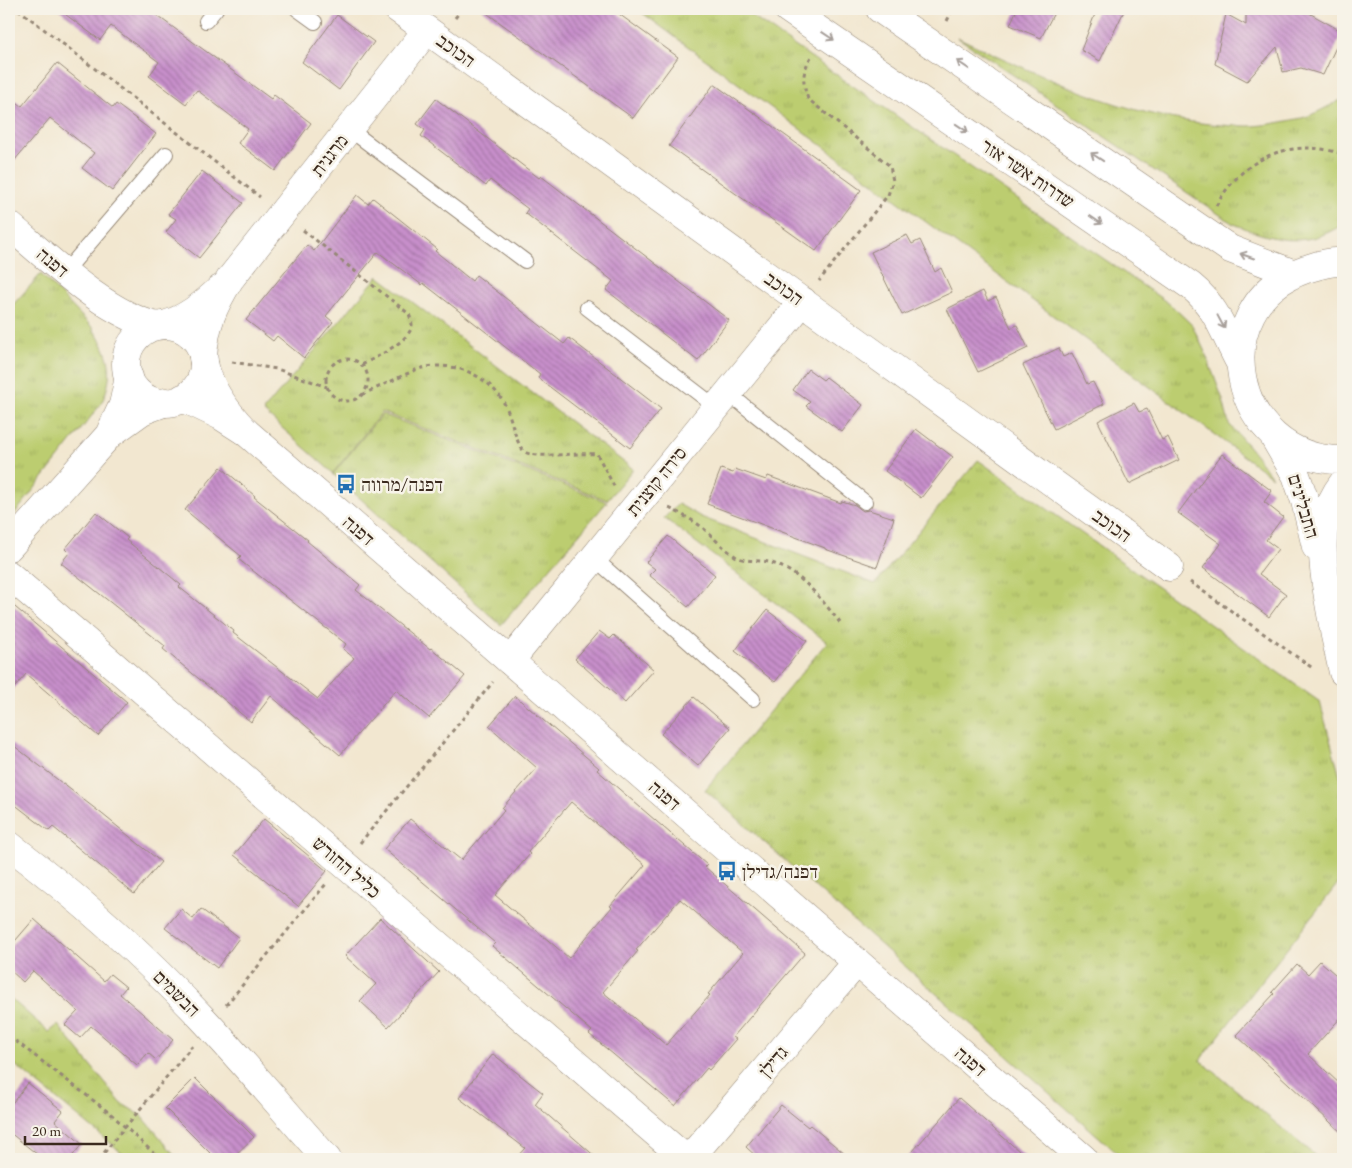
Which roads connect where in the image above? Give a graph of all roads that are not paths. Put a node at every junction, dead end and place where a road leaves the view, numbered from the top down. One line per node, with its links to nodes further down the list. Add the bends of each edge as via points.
1 (216, 9): 6 (lane)
2 (297, 9): 7 (lane)
3 (398, 9): 8 (street, הכוכב)
4 (788, 9): 21 (street, שדרות אשר אזר, one-way to 21, via 1191,286 1217,314)
5 (880, 9): 14 (street, one-way to 5, via 1238,253)
6 (206, 21)
7 (315, 22)
8 (427, 30): 9 (street, מרגנית); 17 (street, הכוכב)
9 (349, 129): 12 (lane); 16 (street, מרגנית)
10 (166, 154): 15 (lane)
11 (9, 225): 15 (street, דפנה)
12 (525, 261)
13 (1342, 261): 14 (street, via 1322,263)
14 (1292, 273): 21 (street, via 1268,292 1250,317 1241,346)
15 (70, 276): 19 (street, דפנה, via 129,316); 22 (street, דפנה, via 108,319 118,336)
16 (230, 279): 19 (street, מרגנית, via 195,310 175,322); 20 (street, מרגנית, via 208,321)
17 (802, 301): 24 (street, סירה קוצנית); 33 (street, הכוכב)
18 (587, 308): 24 (lane)
19 (161, 325): 20 (street, via 177,327 192,336 200,345); 22 (street, via 147,330 130,346)
20 (204, 360): 23 (street, via 200,381 193,391); 25 (street, דפנה, via 206,373 221,402)
21 (1240, 363): 26 (street, התבלינים, via 1246,394)
22 (128, 368): 23 (street, via 134,387 143,396 154,401); 27 (street, via 123,405)
23 (175, 400): 25 (street, דפנה, via 221,416); 27 (street, via 142,411)
24 (722, 400): 30 (lane); 32 (street, סירה קוצנית)
25 (246, 432): 36 (street, דפנה)
26 (1270, 433): 28 (street, via 1310,456); 35 (street, התבלינים, via 1296,475)
27 (109, 434): 31 (street)
28 (1343, 460)
29 (1343, 483): 35 (street, התבלינים, via 1332,500 1324,524 1322,551)
30 (865, 502)
31 (9, 547)
32 (594, 558): 36 (street, סירה קוצנית); 38 (lane)
33 (1169, 567)
34 (9, 574): 42 (street, כליל החורש)
35 (1326, 585): 37 (street, התבלינים)
36 (510, 661): 40 (street, דפנה)
37 (1331, 673)
38 (753, 699)
39 (9, 845): 41 (street, הבשמים, via 120,938 209,1026)
40 (857, 962): 42 (street, גדילן); 43 (street, דפנה)
41 (327, 1159)
42 (687, 1159)
43 (1084, 1159)

